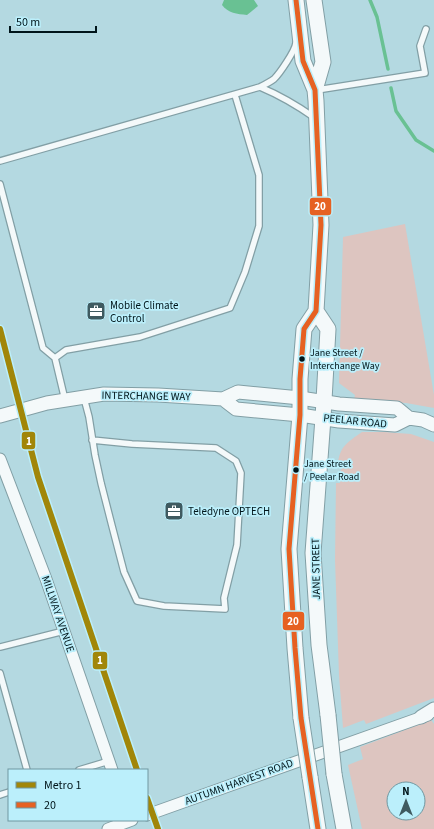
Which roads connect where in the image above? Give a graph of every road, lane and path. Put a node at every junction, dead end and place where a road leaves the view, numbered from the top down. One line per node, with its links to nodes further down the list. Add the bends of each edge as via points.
1 (296, 0): 3 (main road)
2 (314, 0): 6 (main road, via 323,62)
3 (299, 29): 5 (lane, via 292,54 275,78); 6 (main road, via 303,61)
4 (426, 29): 6 (lane, via 420,46 425,73)
5 (260, 88): 7 (lane); 8 (lane, via 298,106)
6 (315, 90): 8 (main road)
7 (235, 95): 9 (lane); 12 (lane, via 259,175 259,226 245,272 230,308 140,337 66,350)
8 (317, 120): 11 (main road, via 321,225)
9 (0, 161)
10 (0, 184): 12 (lane, via 43,348)
11 (316, 312): 14 (main road, via 304,328); 17 (main road, JANE STREET, via 328,329)
12 (55, 358): 16 (lane)
13 (84, 397): 15 (street, INTERCHANGE WAY, via 104,394); 16 (street, INTERCHANGE WAY); 23 (lane)
14 (300, 398): 15 (street, INTERCHANGE WAY, via 238,392); 17 (street, INTERCHANGE WAY); 18 (main road)
15 (223, 399): 18 (street, INTERCHANGE WAY, via 236,409)
16 (65, 400): 19 (street, INTERCHANGE WAY)
17 (324, 402): 20 (main road, JANE STREET); 21 (street, PEELAR ROAD, via 397,408)
18 (300, 415): 20 (street, PEELAR ROAD); 37 (main road, bridge, via 289,549 301,718)
19 (0, 416)
20 (323, 418): 21 (street, PEELAR ROAD, via 339,422 395,425); 38 (main road, JANE STREET, bridge, via 313,553 319,645 334,774)
21 (409, 418): 22 (street, PEELAR ROAD)
22 (434, 425)
23 (92, 440): 23 (lane, via 124,572 137,601 164,606 225,609 224,598 237,546 241,473 236,461 216,448)
24 (0, 459): 25 (street, MILLWAY AVENUE)
25 (64, 631): 26 (lane); 31 (street, MILLWAY AVENUE)
26 (0, 647)
27 (0, 673): 32 (lane)
28 (434, 709): 30 (street)
29 (434, 712): 30 (street, AUTUMN HARVEST ROAD)
30 (421, 717): 34 (street, AUTUMN HARVEST ROAD)
31 (111, 765): 33 (lane)
32 (27, 769)
33 (85, 769)
34 (148, 815)
35 (128, 821): 36 (street)
36 (108, 829)
37 (318, 829)
38 (344, 829)

